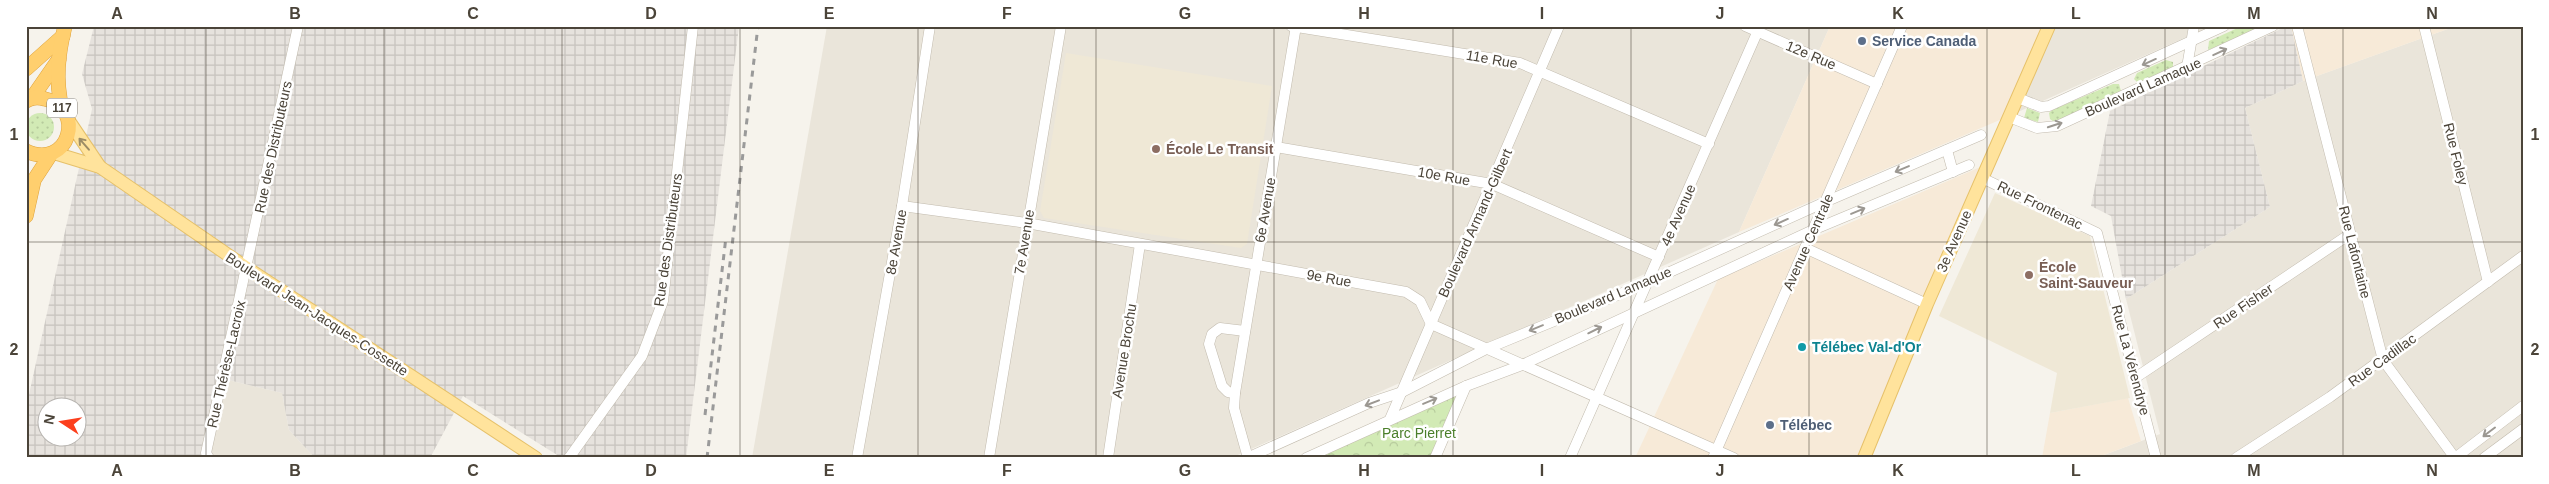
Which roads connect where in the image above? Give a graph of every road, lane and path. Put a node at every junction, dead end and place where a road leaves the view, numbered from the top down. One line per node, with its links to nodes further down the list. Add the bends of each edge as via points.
1 (298, 26): 51 (street, Rue des Distributeurs)
2 (693, 26): 72 (street, Rue des Distributeurs, via 662,301 642,356)
3 (930, 26): 40 (street, 8e Avenue)
4 (1061, 26): 42 (street, 7e Avenue)
5 (1294, 26): 21 (street, 11e Rue, via 1520,63); 30 (street, 6e Avenue)
6 (1559, 26): 21 (street, Boulevard Armand-Gilbert)
7 (1745, 26): 15 (street, 12e Rue)
8 (1902, 26): 22 (street, Avenue Centrale)
9 (2050, 26): 23 (main road, 3e Avenue)
10 (2194, 26): 17 (street)
11 (2224, 26): 17 (street, Boulevard Lamaque)
12 (2273, 26): 19 (street, Boulevard Lamaque, one-way to 12)
13 (2297, 26): 45 (street, Rue Lafontaine)
14 (2424, 26): 53 (street, Rue Foley)
15 (1759, 29): 22 (street, 12e Rue); 29 (street, 4e Avenue)
16 (64, 31): 18 (highway, 117); 20 (highway)
17 (2191, 43): 19 (street); 23 (street, Boulevard Lamaque, one-way to 23, via 2049,106 2041,107)
18 (59, 60): 24 (highway, 117); 25 (highway, 117, via 57,87)
19 (2187, 67): 26 (street, Boulevard Lamaque, one-way to 19, via 2037,128 2057,126)
20 (26, 69)
21 (1538, 72): 29 (street, 11e Rue); 38 (street, Boulevard Armand-Gilbert)
22 (1877, 84): 39 (street, Avenue Centrale)
23 (2018, 98): 26 (main road, 3e Avenue)
24 (28, 99): 25 (highway, 117, via 52,100)
25 (62, 108): 27 (highway, 117)
26 (2009, 117): 37 (main road, 3e Avenue)
27 (69, 121): 33 (highway, 117, via 67,137); 35 (main road, Boulevard Jean-Jacques-Cossette, one-way to 27)
28 (1981, 135): 31 (street, Boulevard Lamaque)
29 (1709, 144): 49 (street, 4e Avenue)
30 (1276, 147): 38 (street, 10e Rue); 50 (street, 6e Avenue)
31 (1947, 150): 36 (street); 39 (street, Boulevard Lamaque, one-way to 39)
32 (26, 151): 33 (highway, via 35,155)
33 (52, 154): 35 (main road, Boulevard Jean-Jacques-Cossette); 41 (highway, 117, via 34,180)
34 (1970, 165): 36 (street, Boulevard Lamaque)
35 (100, 167): 51 (main road, Boulevard Jean-Jacques-Cossette)
36 (1953, 172): 43 (street, Boulevard Lamaque, one-way to 36)
37 (1982, 178): 44 (street, Rue Frontenac); 54 (main road, 3e Avenue)
38 (1492, 184): 49 (street, 10e Rue); 56 (street, Boulevard Armand-Gilbert)
39 (1826, 202): 43 (street, Avenue Centrale); 52 (street, Boulevard Lamaque, one-way to 52)
40 (902, 206): 42 (street, 9e Rue); 73 (street, 8e Avenue)
41 (26, 216)
42 (1027, 223): 46 (street, 9e Rue); 74 (street, 7e Avenue)
43 (1813, 230): 47 (street, Avenue Centrale); 55 (street, Boulevard Lamaque)
44 (2097, 233): 61 (street, Rue La Vérendrye)
45 (2350, 234): 59 (street, Rue Lafontaine); 61 (street, Rue Fisher)
46 (1140, 244): 50 (street, 9e Rue); 75 (street, Avenue Brochu)
47 (1805, 248): 54 (street); 69 (street, Avenue Centrale)
48 (2523, 256): 53 (street, Rue Cadillac)
49 (1659, 257): 52 (street, 4e Avenue)
50 (1256, 264): 56 (street, 9e Rue, via 1406,292 1420,301); 57 (street, 6e Avenue)
51 (247, 268): 70 (street, Rue Thérèse-Lacroix, via 206,452); 71 (main road, Boulevard Jean-Jacques-Cossette)
52 (1650, 280): 55 (street, 4e Avenue); 58 (street, Boulevard Lamaque, one-way to 58)
53 (2488, 282): 59 (street, Rue Cadillac)
54 (1927, 304): 81 (main road, 3e Avenue)
55 (1636, 310): 60 (street, Boulevard Lamaque, one-way to 55); 65 (street, 4e Avenue)
56 (1431, 324): 58 (street); 63 (street, Boulevard Armand-Gilbert)
57 (1245, 331): 64 (street, 6e Avenue); 64 (street, via 1220,328 1212,334 1209,344 1222,386)
58 (1486, 349): 60 (street); 63 (street, Boulevard Lamaque)
59 (2383, 360): 83 (street, Rue Cadillac); 84 (street, Rue Lafontaine)
60 (1522, 365): 62 (street, Boulevard Lamaque); 65 (street)
61 (2135, 378): 82 (street, Rue La Vérendrye)
62 (1466, 386): 67 (street, Boulevard Lamaque, one-way to 62); 78 (street)
63 (1402, 392): 67 (street, Boulevard Armand-Gilbert); 76 (street, Boulevard Lamaque, one-way to 76)
64 (1235, 393): 76 (street, 6e Avenue, via 1234,408)
65 (1597, 397): 69 (street); 79 (street, 4e Avenue)
66 (2523, 406): 84 (street, one-way to 84)
67 (1390, 419): 77 (street, Boulevard Lamaque)
68 (2523, 429): 85 (street)
69 (1715, 454): 80 (street)
70 (209, 458)
71 (536, 458)
72 (570, 458)
73 (857, 458)
74 (989, 458)
75 (1108, 458)
76 (1248, 458)
77 (1306, 458)
78 (1435, 458)
79 (1570, 458)
80 (1734, 458)
81 (1864, 458)
82 (2156, 458)
83 (2236, 458)
84 (2455, 458)
85 (2484, 458)

